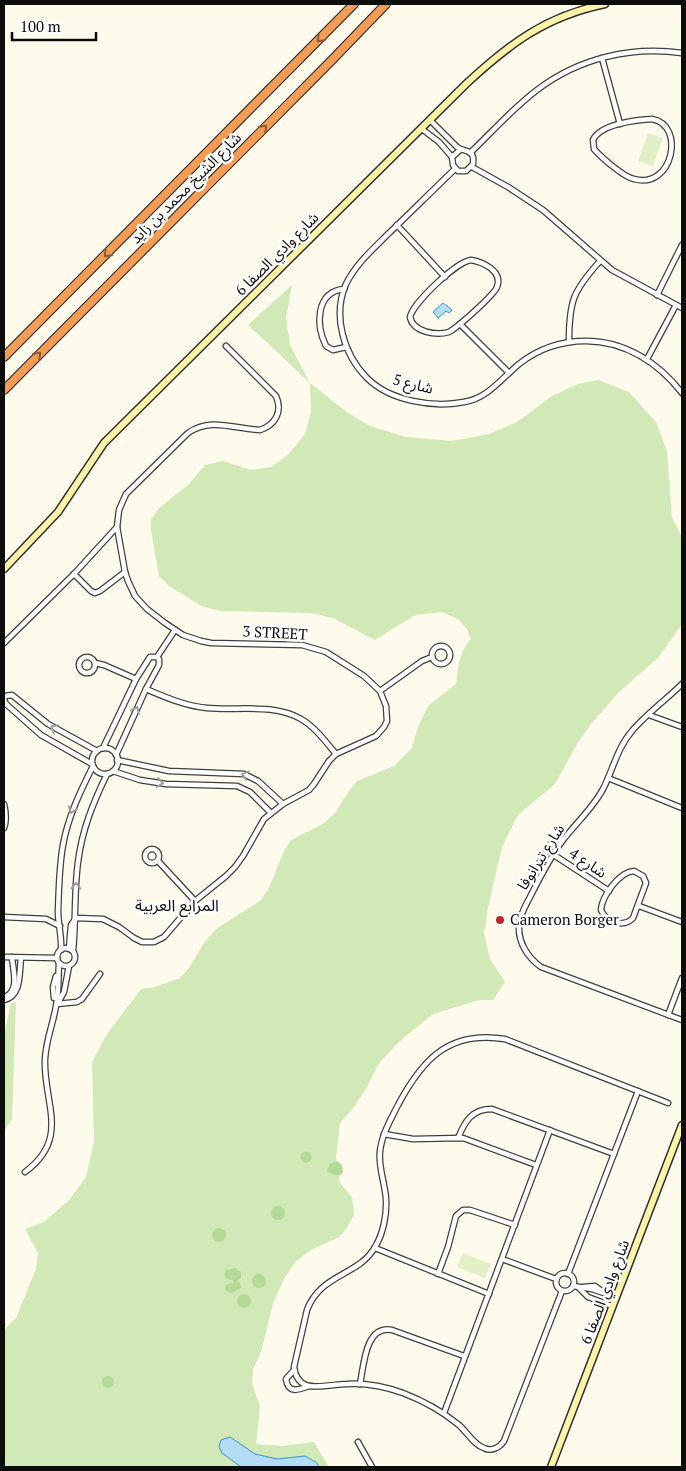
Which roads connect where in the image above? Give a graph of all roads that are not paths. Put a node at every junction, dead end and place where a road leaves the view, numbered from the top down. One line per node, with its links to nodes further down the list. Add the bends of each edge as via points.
1 (354, 4): 32 (highway, شارع الشيخ محمد بن زايد, one-way to 32)
2 (386, 4): 35 (highway, شارع الشيخ محمد بن زايد, one-way to 2)
3 (605, 4): 6 (main road, شارع وادي الصفا 6, via 556,20 519,39)
4 (682, 53): 5 (street, via 641,51)
5 (602, 58): 7 (street); 16 (street, via 546,83)
6 (430, 120): 8 (main road, شارع وادي الصفا 6); 9 (street)
7 (620, 124): 11 (street, via 660,120); 15 (street, via 597,134 592,145 597,153 627,176 642,180 658,176 670,167)
8 (422, 129): 10 (street); 38 (main road, شارع وادي الصفا 6, via 104,443 58,512)
9 (440, 129): 10 (street); 12 (street)
10 (432, 136): 13 (street)
11 (677, 136)
12 (451, 141): 13 (street); 14 (street)
13 (445, 147): 17 (street)
14 (460, 150): 16 (street); 17 (street)
15 (678, 152)
16 (470, 153): 18 (street, via 474,158)
17 (452, 157): 19 (street)
18 (472, 167): 19 (street, via 462,172); 22 (street, via 543,210)
19 (455, 169): 20 (street, شارع 5)
20 (397, 225): 23 (street); 24 (street, شارع 5, via 359,263)
21 (682, 245): 25 (street)
22 (600, 261): 25 (street, via 624,278); 29 (street, via 574,296)
23 (445, 277): 28 (street, via 414,307 411,323 419,330 445,334); 28 (street, via 470,260 480,262 498,278 496,289)
24 (344, 289): 31 (street, شارع 5, via 340,318); 31 (street, via 327,297 320,310 320,319 326,346 333,350)
25 (658, 295): 26 (street)
26 (676, 305): 27 (street); 33 (street)
27 (682, 308)
28 (460, 324): 34 (street)
29 (568, 342): 33 (street, شارع 5, via 604,343); 34 (street, شارع 5, via 531,356)
30 (226, 346): 37 (street, 3 STREET, via 276,396 277,417 260,430 212,424 188,433 126,494 119,510)
31 (346, 347): 34 (street, شارع 5, via 363,374 378,387 421,402 444,404 472,400 487,393)
32 (4, 357)
33 (647, 359): 36 (street, شارع 5)
34 (509, 374)
35 (4, 390)
36 (682, 393)
37 (117, 527): 39 (street, 3 STREET); 40 (street)
38 (4, 568)
39 (126, 572): 40 (street, via 95,593); 41 (street, 3 STREET, via 131,589 141,603)
40 (74, 574): 42 (street)
41 (175, 630): 43 (street); 49 (street, 3 STREET, via 211,643 318,648 364,676)
42 (4, 643)
43 (157, 657): 46 (street, via 150,657); 48 (street, via 159,665)
44 (432, 657): 44 (street, via 438,664 444,664 450,654 445,647 439,646); 49 (street)
45 (95, 663): 46 (street)
46 (136, 679): 53 (street)
47 (682, 684): 51 (street, شارع تيرانوفا)
48 (146, 689): 55 (street, via 199,707 257,708 293,715 306,722); 56 (street, one-way to 48)
49 (380, 691): 55 (street, via 386,706 384,727 376,736)
50 (4, 696): 54 (street, one-way to 50, via 53,728 12,695); 57 (street, via 6,704 29,726)
51 (649, 715): 52 (street); 60 (street, شارع تيرانوفا, via 624,742)
52 (682, 727)
53 (103, 748): 54 (street); 56 (street, via 111,750)
54 (97, 751): 57 (street)
55 (336, 754): 62 (street, via 309,790)
56 (117, 757): 58 (street); 62 (street, one-way to 56, via 258,781 244,774 169,771)
57 (92, 765): 59 (street, via 99,773); 73 (street, one-way to 73, via 66,832 60,866)
58 (113, 771): 59 (street); 64 (street, one-way to 64, via 166,784 237,786 250,792)
59 (107, 774): 75 (street, one-way to 59, via 82,836)
60 (608, 778): 63 (street); 66 (street, شارع تيرانوفا, via 596,800)
61 (4, 804): 65 (street)
62 (283, 804): 64 (street)
63 (682, 808)
64 (271, 813): 71 (street, via 259,826 236,867)
65 (4, 828)
66 (562, 841): 67 (street, شارع تيرانوفا); 69 (street, via 556,839 552,842 538,865)
67 (554, 855): 69 (street, شارع تيرانوفا); 70 (street, شارع 4)
68 (158, 861): 71 (street)
69 (543, 872): 93 (street, شارع تيرانوفا, via 519,923 520,939 534,961 549,970)
70 (609, 891): 72 (street, via 601,910 608,919 628,922); 72 (street, via 625,874 639,873 646,883)
71 (195, 900): 75 (street, via 164,938 148,943 103,919)
72 (639, 906): 77 (street)
73 (58, 912): 76 (street); 78 (street)
74 (4, 917): 76 (street)
75 (76, 918): 80 (street, via 71,925)
76 (46, 919): 78 (street)
77 (682, 922)
78 (60, 926): 79 (street)
79 (61, 950): 80 (street); 84 (street)
80 (71, 950): 86 (street, via 75,960)
81 (4, 957): 82 (street)
82 (12, 957): 83 (street); 91 (street, via 14,988)
83 (21, 958): 84 (street); 91 (street, via 16,992 10,998)
84 (57, 958): 85 (street)
85 (59, 964): 86 (street); 87 (street)
86 (69, 966): 89 (street)
87 (58, 974): 89 (street); 92 (street)
88 (100, 974): 92 (street, via 82,999)
89 (68, 976): 92 (street)
90 (682, 978): 93 (street)
91 (4, 998)
92 (57, 1004): 103 (street, via 45,1060 52,1116 51,1136 44,1153)
93 (668, 1014): 94 (street, شارع تيرانوفا)
94 (682, 1020)
95 (638, 1091): 96 (street); 99 (street, via 505,1039 471,1037 454,1042 426,1063 404,1094); 101 (street)
96 (668, 1103)
97 (682, 1125): 115 (main road, شارع وادي الصفا 6)
98 (550, 1130): 100 (street, via 499,1110 485,1109 467,1118); 101 (street); 102 (street)
99 (384, 1134): 100 (street, via 413,1139); 105 (street, via 380,1159 386,1212)
100 (458, 1138): 102 (street)
101 (614, 1154): 108 (street)
102 (536, 1165): 104 (street)
103 (25, 1172)
104 (515, 1226): 106 (street); 107 (street, via 470,1210 459,1212)
105 (375, 1248): 107 (street); 119 (street, via 320,1288 310,1302)
106 (502, 1259): 109 (street); 114 (street)
107 (438, 1274): 114 (street)
108 (568, 1274): 109 (street, via 561,1274); 110 (street, via 574,1280)
109 (556, 1280): 112 (street, via 556,1286)
110 (573, 1286): 111 (street); 112 (street)
111 (579, 1288): 113 (street); 116 (street, via 588,1297)
112 (562, 1291): 122 (street, via 501,1445 483,1448)
113 (604, 1293): 115 (street); 116 (street)
114 (489, 1294): 118 (street)
115 (616, 1297): 117 (main road, شارع وادي الصفا 6)
116 (601, 1302): 117 (street)
117 (612, 1306): 125 (main road, شارع وادي الصفا 6)
118 (464, 1356): 120 (street, via 384,1329 374,1334 370,1341); 122 (street)
119 (294, 1370): 121 (street, via 297,1379); 121 (street, via 286,1379 290,1389 296,1391)
120 (360, 1384): 121 (street); 122 (street, via 398,1391)
121 (309, 1386)
122 (444, 1413)
123 (358, 1442): 124 (street)
124 (372, 1467)
125 (551, 1467)

